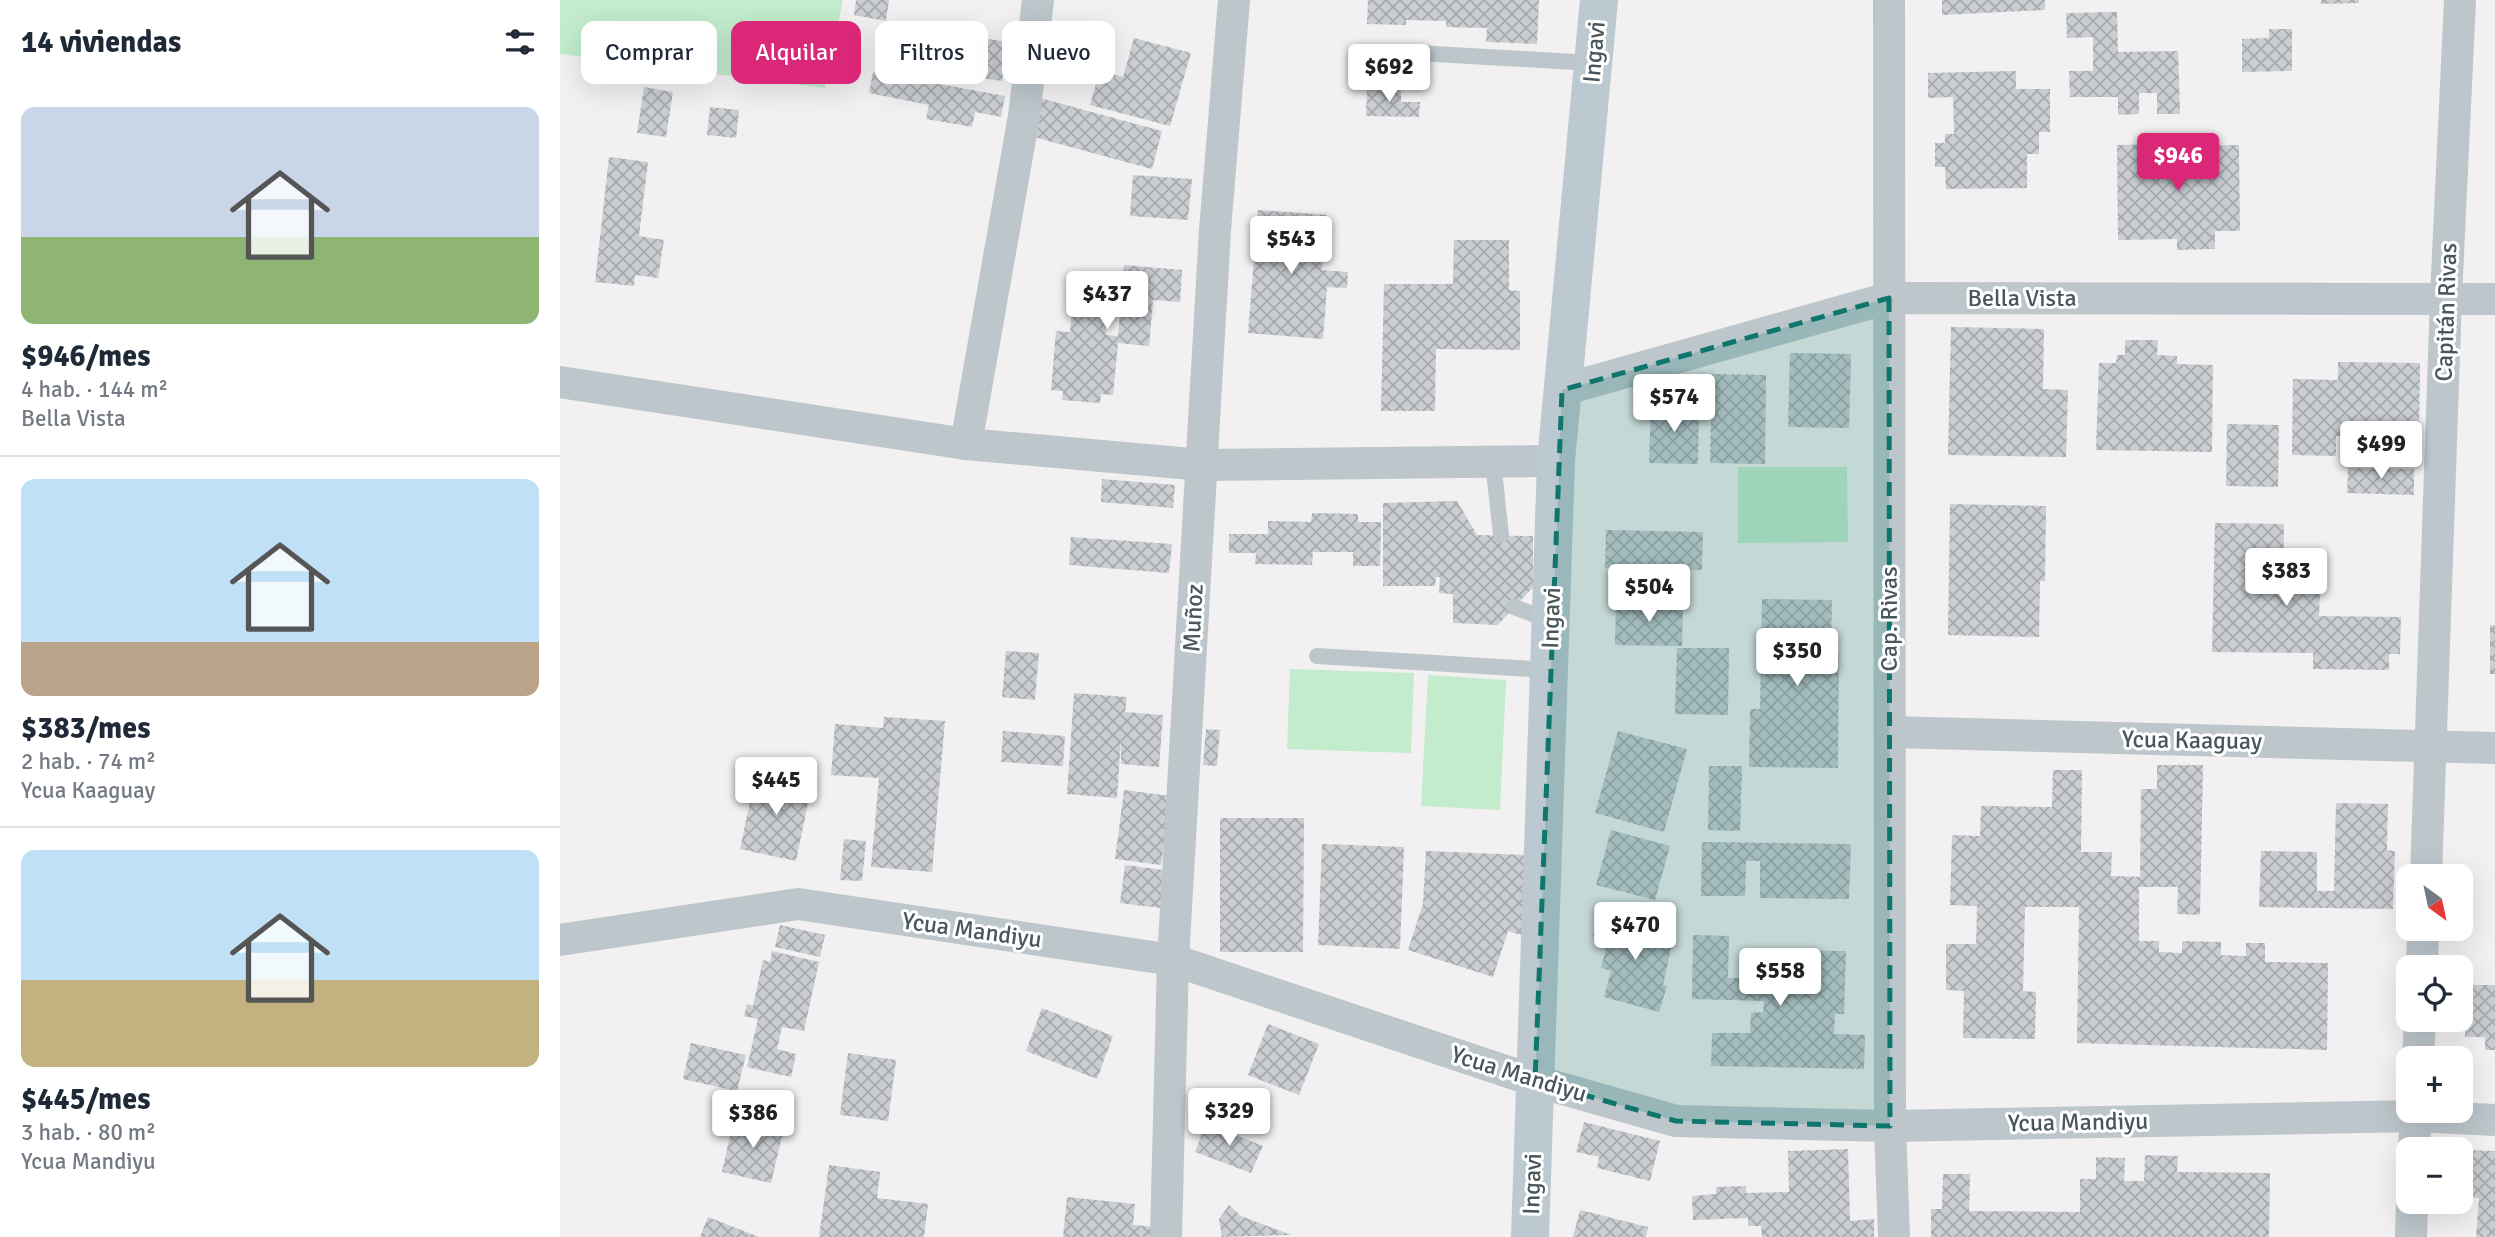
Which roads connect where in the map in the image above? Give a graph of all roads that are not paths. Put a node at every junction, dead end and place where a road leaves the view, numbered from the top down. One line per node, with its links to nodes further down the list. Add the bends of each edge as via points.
1 (1038, 0): 13 (street, via 1024,116)
2 (1234, 0): 16 (street, Muñoz, via 1214,230)
3 (1598, 0): 7 (main road, Ingavi)
4 (1888, 0): 9 (street, Cap. Rivas)
5 (2460, 0): 8 (street, Capitán Rivas)
6 (1400, 52): 7 (lane)
7 (1593, 63): 12 (main road, Ingavi)
8 (2446, 297): 9 (street, Bella Vista); 10 (street, Bella Vista); 23 (street, Capitán Rivas)
9 (1889, 298): 12 (street, Bella Vista); 22 (street, Cap. Rivas)
10 (2495, 299)
11 (560, 382): 13 (street)
12 (1562, 390): 14 (main road, Ingavi)
13 (966, 443): 16 (street)
14 (1556, 461): 15 (street); 19 (main road, Ingavi)
15 (1493, 462): 16 (street); 17 (lane)
16 (1203, 465): 27 (street, Muñoz)
17 (1501, 535)
18 (1514, 607): 19 (lane)
19 (1551, 621): 21 (main road, Ingavi)
20 (1317, 656): 21 (lane)
21 (1549, 670): 28 (main road, Ingavi)
22 (1890, 732): 23 (street, Ycua Kaaguay); 32 (street, Cap. Rivas)
23 (2431, 746): 24 (street, Ycua Kaaguay); 25 (street, Capitán Rivas)
24 (2495, 748)
25 (2426, 864)
26 (560, 940): 27 (street, Ycua Mandiyu, via 798,904)
27 (1173, 960): 28 (street, Ycua Mandiyu); 34 (street, Muñoz)
28 (1535, 1081): 32 (street, Ycua Mandiyu, via 1676,1121); 35 (main road, Ingavi)
29 (2396, 1114): 32 (street, Ycua Mandiyu)
30 (2473, 1118): 31 (street, Ycua Mandiyu)
31 (2495, 1120)
32 (1890, 1126): 36 (street, Cap. Rivas)
33 (2412, 1214): 37 (street)
34 (1166, 1237)
35 (1530, 1237)
36 (1894, 1237)
37 (2411, 1237)

